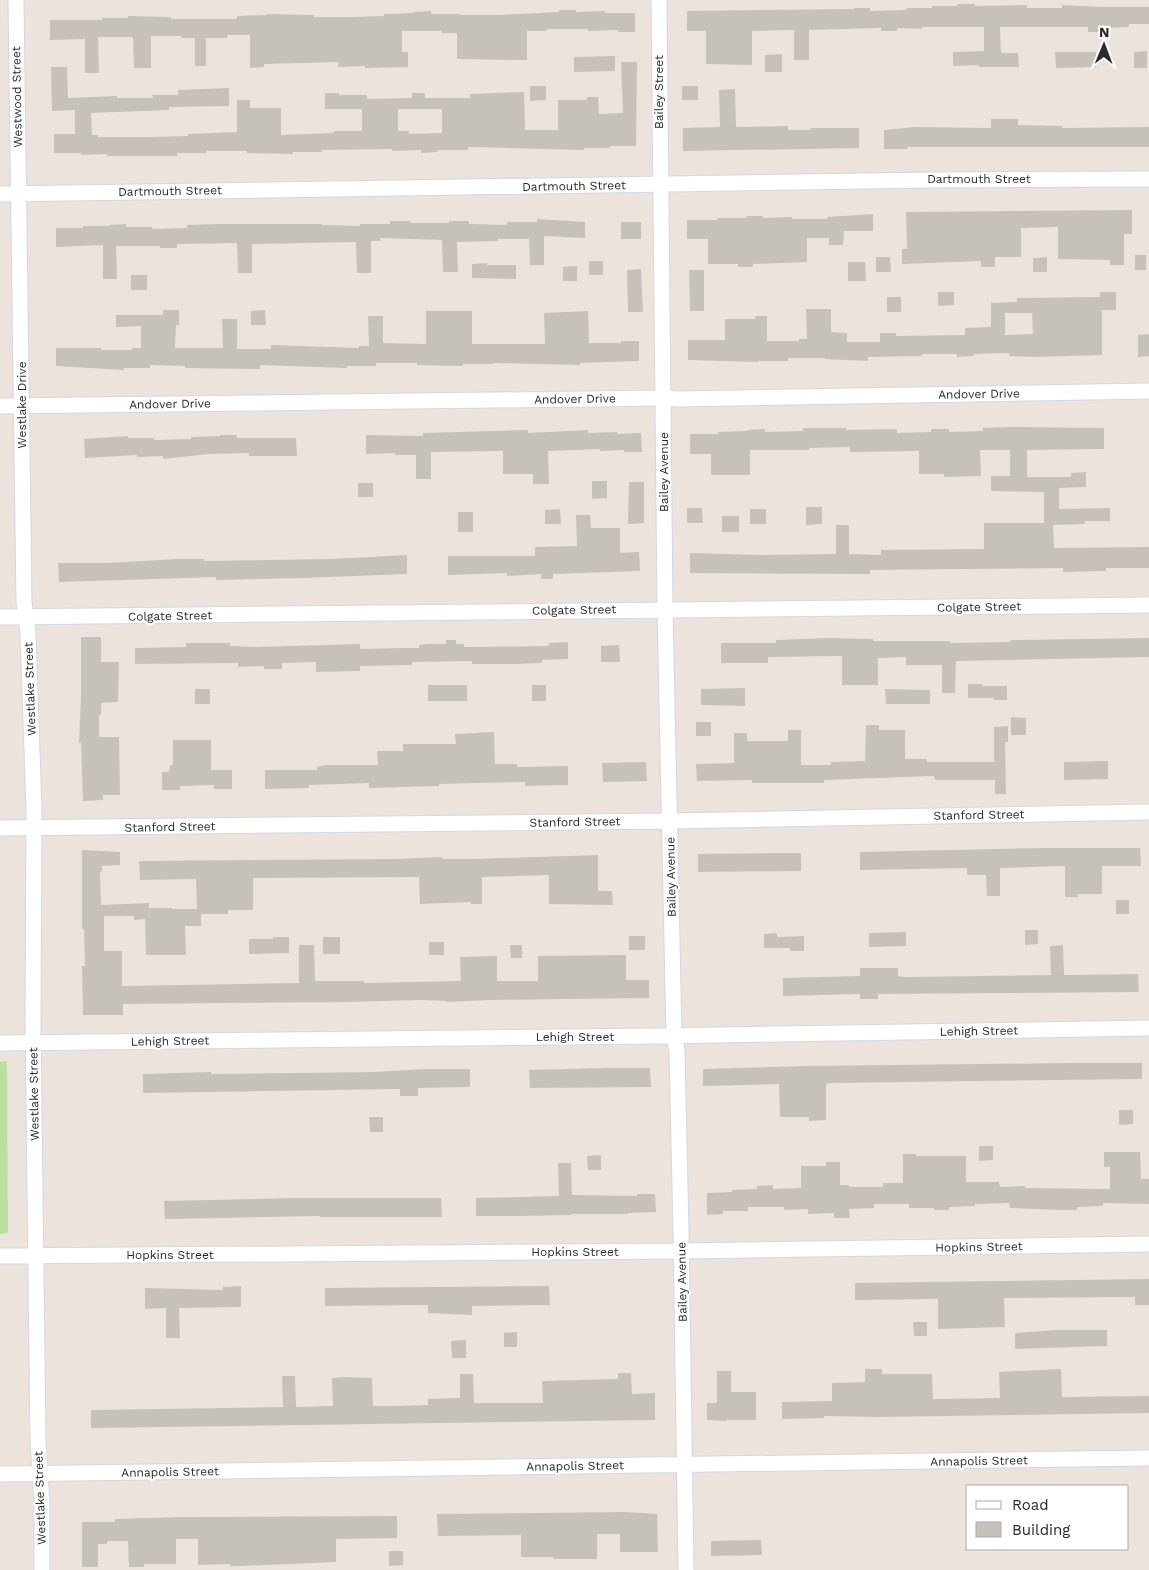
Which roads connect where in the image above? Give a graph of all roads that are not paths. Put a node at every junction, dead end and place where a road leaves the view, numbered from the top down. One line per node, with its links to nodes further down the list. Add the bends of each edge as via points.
1 (16, 0): 6 (street, Westwood Street)
2 (659, 0): 4 (street, Bailey Street)
3 (1149, 179): 4 (street, Dartmouth Street)
4 (660, 184): 6 (street, Dartmouth Street); 8 (street, Bailey Avenue)
5 (0, 194): 6 (street, Dartmouth Street)
6 (19, 194): 9 (street, Westlake Drive)
7 (1149, 391): 8 (street, Andover Drive)
8 (664, 398): 9 (street, Andover Drive); 12 (street, Bailey Avenue)
9 (22, 405): 10 (street, Andover Drive); 14 (street, Westlake Drive, via 24,602)
10 (0, 406)
11 (1149, 605): 12 (street, Colgate Street)
12 (665, 610): 14 (street, Colgate Street); 16 (street, Bailey Avenue)
13 (0, 617): 14 (street, Colgate Street)
14 (27, 617): 18 (street, Westlake Street)
15 (1149, 812): 16 (street, Stanford Street)
16 (670, 821): 18 (street, Stanford Street); 20 (street, Bailey Avenue)
17 (0, 828): 18 (street, Stanford Street)
18 (33, 829): 21 (street, Westlake Street)
19 (1149, 1028): 20 (street, Lehigh Street)
20 (674, 1036): 21 (street, Lehigh Street); 24 (street, Bailey Avenue)
21 (33, 1042): 22 (street, Lehigh Street); 26 (street, Westlake Street)
22 (0, 1043)
23 (1149, 1244): 24 (street, Hopkins Street)
24 (682, 1251): 26 (street, Hopkins Street); 28 (street, Bailey Avenue)
25 (0, 1256): 26 (street, Hopkins Street)
26 (36, 1256): 30 (street, Westlake Street)
27 (1149, 1458): 28 (street, Annapolis Street)
28 (685, 1465): 30 (street, Annapolis Street); 32 (street, Bailey Avenue)
29 (0, 1474): 30 (street, Annapolis Street)
30 (40, 1474): 31 (street, Westlake Street)
31 (42, 1570)
32 (686, 1570)

